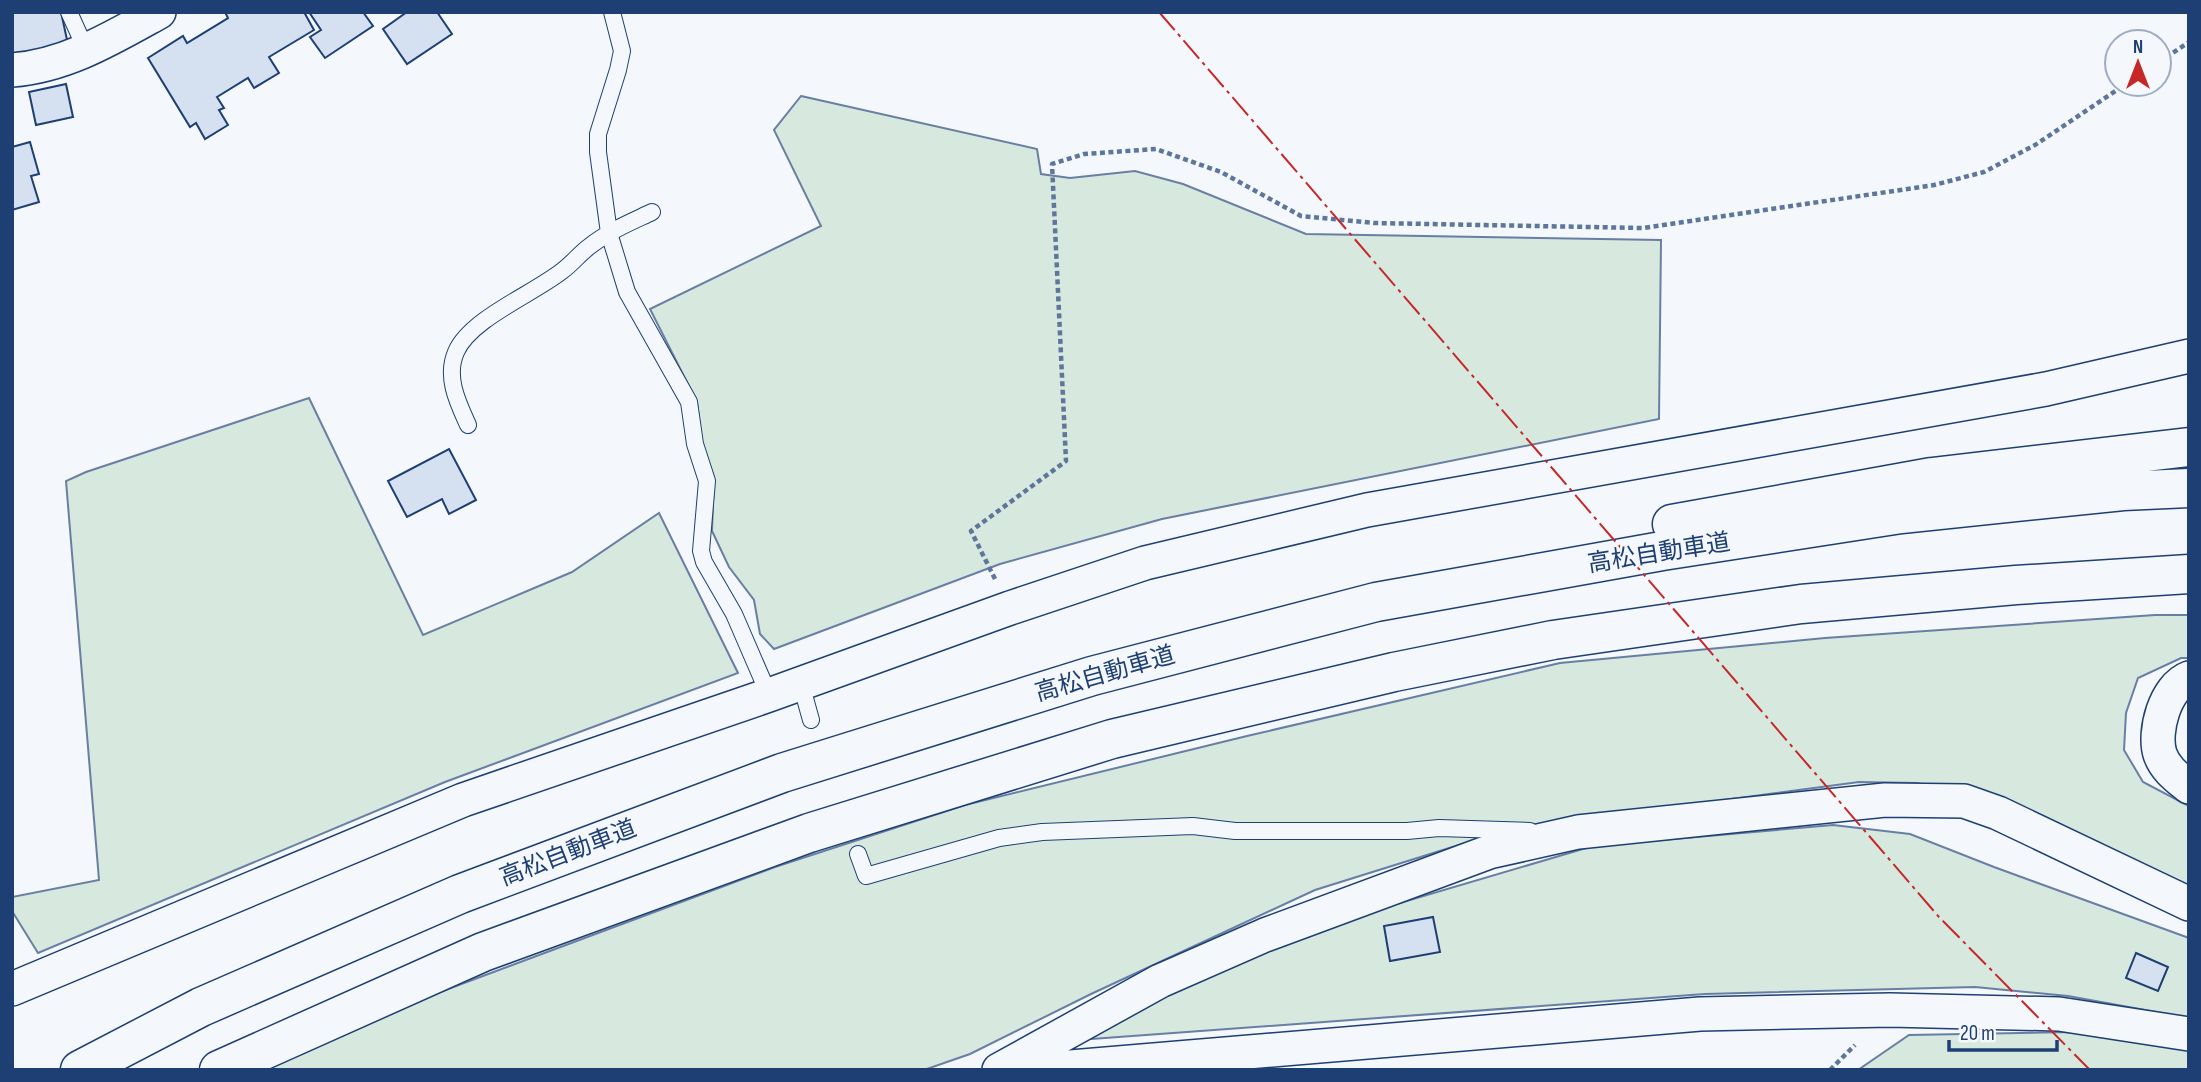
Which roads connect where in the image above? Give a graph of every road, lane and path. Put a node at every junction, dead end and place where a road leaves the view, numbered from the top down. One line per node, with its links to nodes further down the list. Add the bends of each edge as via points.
1 (69, 12): 5 (lane)
2 (159, 12): 5 (street)
3 (612, 12): 10 (lane, via 622,51 598,134)
4 (2189, 42): 6 (path)
5 (87, 52): 7 (street)
6 (2173, 53)
7 (12, 71)
8 (2105, 98): 17 (path, via 2035,145 1984,172 1934,185 1643,228 1374,223 1301,216 1221,172 1156,149 1084,154 1052,164 1066,461 971,531)
9 (652, 212): 10 (lane)
10 (609, 233): 12 (lane, via 563,271 478,325 462,342 454,355 452,379 454,396); 20 (lane, via 627,292 689,402 707,481 704,562 734,614)
11 (2189, 356): 17 (street, via 2046,388 1367,510 1145,563)
12 (468, 425)
13 (2189, 447): 16 (highway, via 1932,477 1660,526)
14 (2189, 488): 16 (highway, 高松自動車道, via 1901,514)
15 (2189, 574): 29 (highway, via 1801,604 1553,640 1394,672 1112,739 809,833 496,947)
16 (1376, 602): 28 (highway, 高松自動車道, via 1092,676 782,773 460,894 201,1007)
17 (1010, 608): 19 (street)
18 (2189, 678): 22 (street, via 2166,699 2159,727 2160,754 2173,775)
19 (801, 684): 20 (street); 21 (lane)
20 (769, 695): 26 (street, via 463,800)
21 (811, 720)
22 (2189, 787)
23 (1578, 832): 24 (lane, via 1439,828 1235,831 1193,826 1042,832 999,838 866,876); 25 (street, via 1885,800 1964,801); 30 (street, via 1489,852 1265,935 1160,981)
24 (858, 854)
25 (2189, 904)
26 (12, 989)
27 (2189, 1034): 31 (street, via 2059,1014 1890,1010 1700,1014)
28 (80, 1070)
29 (219, 1070)
30 (999, 1070)
31 (1035, 1070)

